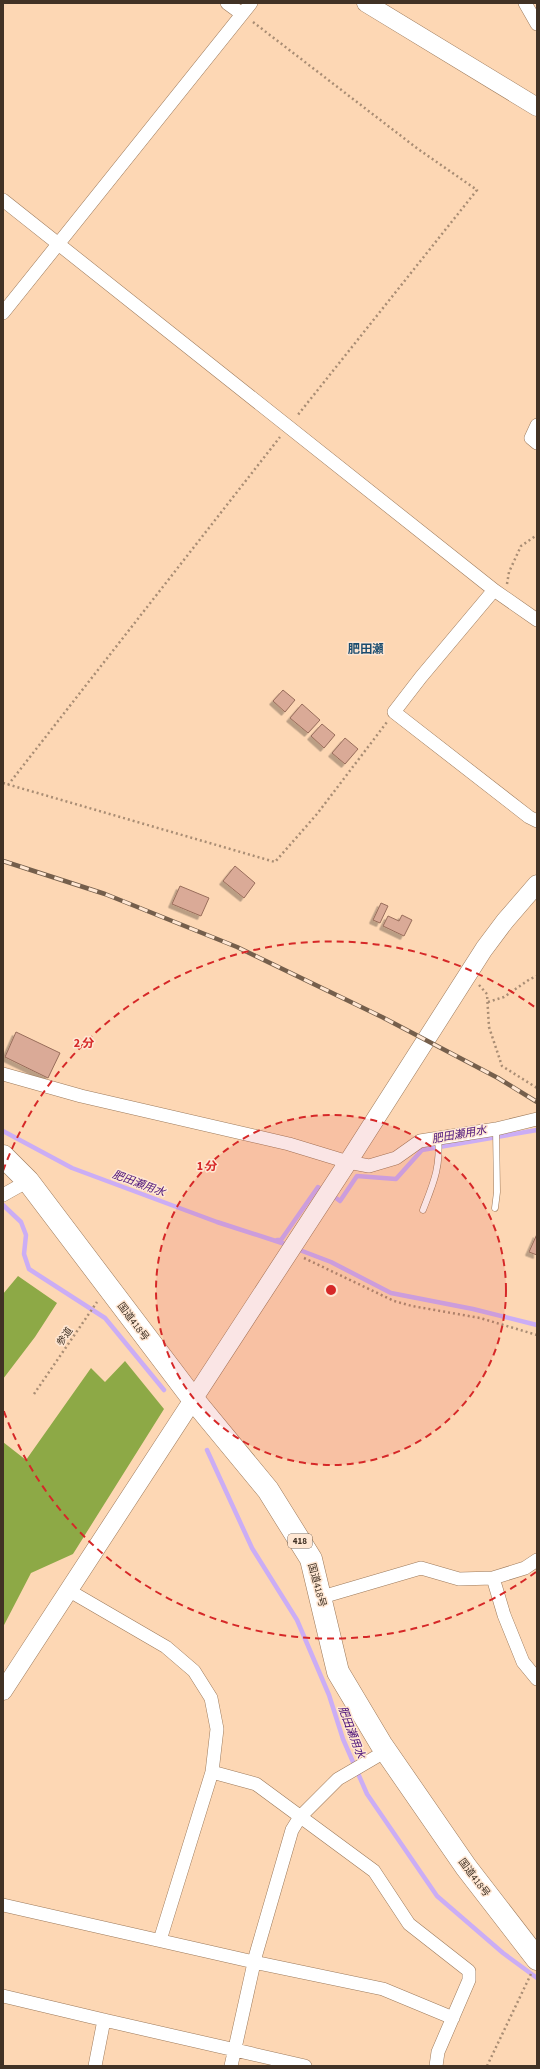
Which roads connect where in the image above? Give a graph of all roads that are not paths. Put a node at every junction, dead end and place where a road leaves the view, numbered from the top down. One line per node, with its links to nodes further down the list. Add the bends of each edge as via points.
1 (227, 3): 5 (street)
2 (251, 3): 5 (street)
3 (366, 3): 7 (street)
4 (525, 3): 6 (street)
5 (242, 14): 9 (street)
6 (537, 24)
7 (537, 107)
8 (3, 200): 9 (street)
9 (59, 244): 10 (street); 13 (street)
10 (3, 313)
11 (537, 425): 12 (street, via 531,438)
12 (537, 443)
13 (494, 590): 14 (street); 15 (street, via 394,712)
14 (537, 620)
15 (537, 821)
16 (537, 884): 22 (street, via 505,921 466,978)
17 (3, 1074): 22 (street, via 81,1096 290,1144)
18 (537, 1119): 19 (street)
19 (496, 1129): 20 (street); 25 (lane)
20 (438, 1138): 22 (street, via 420,1141 396,1158 369,1166); 26 (lane, via 438,1168)
21 (3, 1156): 23 (highway, 国道418号 / 418)
22 (348, 1162): 27 (street)
23 (28, 1181): 24 (street); 27 (highway, 国道418号 / 418)
24 (3, 1195)
25 (495, 1208)
26 (422, 1210)
27 (193, 1399): 30 (street); 31 (highway, 国道418号 / 418, via 268,1490 311,1559)
28 (537, 1560): 29 (street, via 525,1568)
29 (493, 1578): 31 (street, via 459,1579 421,1568); 32 (street, via 523,1662)
30 (68, 1590): 33 (street); 35 (street, via 166,1648 194,1671 211,1698 217,1729)
31 (322, 1597): 34 (highway, 国道418号 / 418, via 338,1672)
32 (537, 1680)
33 (3, 1691)
34 (386, 1751): 36 (street, via 338,1779); 39 (highway, 国道418号 / 418, via 466,1867)
35 (212, 1772): 36 (street, via 256,1784); 38 (street)
36 (300, 1817): 40 (street, via 292,1830); 42 (street, via 374,1872 409,1924 469,1971 469,1980)
37 (3, 1905): 38 (street)
38 (160, 1940): 40 (street)
39 (537, 1959)
40 (254, 1962): 42 (street, via 383,1989); 44 (street)
41 (3, 1996): 43 (street)
42 (453, 2018): 48 (street, via 438,2052)
43 (104, 2020): 44 (street); 45 (street)
44 (234, 2050): 46 (street); 47 (street)
45 (95, 2066)
46 (231, 2066)
47 (305, 2066)
48 (436, 2066)

